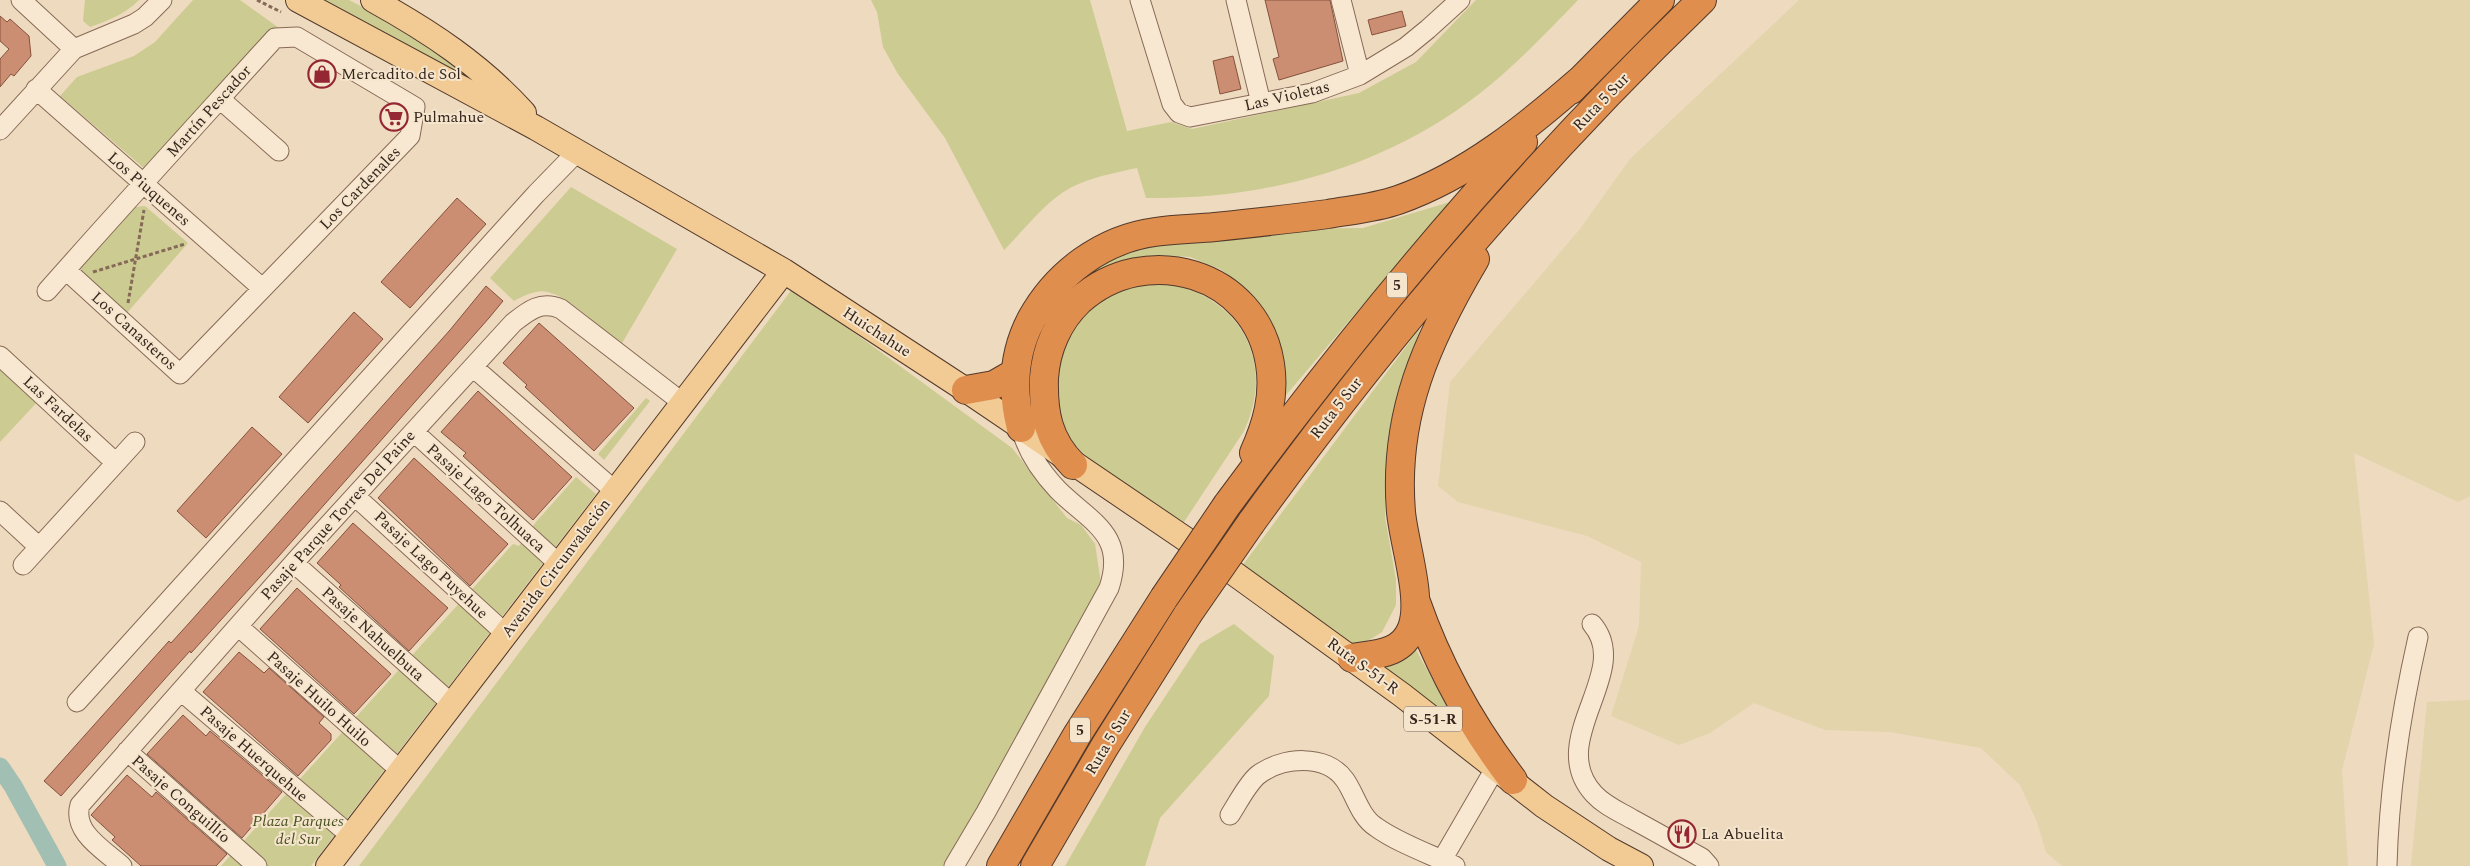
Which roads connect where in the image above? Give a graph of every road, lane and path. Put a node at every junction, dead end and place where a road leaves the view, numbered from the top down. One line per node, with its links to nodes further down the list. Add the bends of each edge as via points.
1 (21, 0): 12 (street)
2 (162, 0): 12 (street, via 134,24)
3 (298, 0): 18 (main road, Huichahue)
4 (373, 0): 18 (main road, Huichahue, via 454,49 501,90)
5 (1140, 0): 17 (street, Las Violetas, via 1169,99 1179,112 1196,117)
6 (1236, 0): 17 (street)
7 (1341, 0): 13 (street)
8 (1660, 0): 14 (highway, Ruta 5 Sur / 5)
9 (1702, 0): 23 (highway, Ruta 5 Sur / 5, via 1588,114)
10 (1452, 4): 13 (street, Las Violetas, via 1406,46)
11 (275, 38): 16 (street, Martín Pescador); 28 (street, Los Cardenales, via 297,37 415,107 410,136)
12 (74, 49): 15 (street)
13 (1360, 75): 17 (street, Las Violetas, via 1312,93)
14 (1583, 78): 33 (highway, via 1504,143 1435,184 1397,200 1354,210 1281,220 1154,232 1104,248 1071,270 1042,302 1023,339); 43 (highway, Ruta 5 Sur / 5, via 1456,215 1395,288 1281,431)
15 (36, 89): 19 (street); 22 (street, Los Piuquenes)
16 (220, 99): 20 (street); 22 (street, Martín Pescador)
17 (1261, 103)
18 (536, 128): 21 (main road, Huichahue)
19 (0, 130)
20 (279, 151)
21 (577, 152): 26 (main road, Huichahue); 57 (street)
22 (143, 184): 24 (street, Los Piuquenes); 25 (path, via 145,206); 27 (street)
23 (1519, 190): 50 (highway, via 1445,310 1424,356 1408,405 1400,484 1402,521); 70 (highway, Ruta 5 Sur / 5, bridge, via 1371,364 1251,523 1188,614)
24 (204, 237): 25 (path); 28 (street, Los Piuquenes)
25 (136, 259): 27 (path); 30 (path, via 126,314)
26 (784, 271): 34 (main road, Huichahue); 35 (main road, Avenida Circunvalación)
27 (70, 273): 29 (street); 30 (street, Los Canasteros)
28 (262, 288): 30 (street, Los Canasteros, via 180,374)
29 (47, 291)
30 (127, 326)
31 (0, 356): 39 (street, Las Fardelas)
32 (473, 367): 35 (street, Pasaje Parque Torres Del Paine, via 513,323 536,306 550,305 561,309); 37 (street, Pasaje Parque Torres Del Paine); 41 (street)
33 (1014, 374): 34 (highway, via 994,385); 36 (highway)
34 (966, 390): 36 (main road, Huichahue)
35 (683, 402): 41 (main road, Avenida Circunvalación)
36 (1021, 428): 40 (main road, Huichahue); 68 (street, via 1028,450 1045,475 1104,532 1113,554 1112,577 1109,588)
37 (414, 432): 42 (street, Pasaje Parque Torres Del Paine); 48 (street, Pasaje Lago Tolhuaca)
38 (135, 442): 39 (street)
39 (116, 463): 45 (street)
40 (1073, 464): 43 (highway, via 1052,437 1043,400 1048,352 1063,320 1087,294 1117,276 1152,269 1186,272 1216,285 1242,306 1260,333 1270,364 1272,396 1264,428); 46 (main road, Huichahue)
41 (615, 491): 48 (main road, Avenida Circunvalación)
42 (355, 496): 47 (street, Pasaje Parque Torres Del Paine); 53 (street, Pasaje Lago Puyehue)
43 (1227, 505): 69 (highway, Ruta 5 Sur / 5, bridge, via 1077,735)
44 (0, 512): 45 (street)
45 (39, 547): 49 (street)
46 (1206, 554): 55 (main road, Ruta S-51-R / S-51-R)
47 (294, 563): 52 (street, Pasaje Parque Torres Del Paine); 58 (street, Pasaje Nahuelbuta)
48 (559, 564): 53 (main road, Avenida Circunvalación)
49 (23, 565)
50 (1415, 598): 55 (highway, via 1414,622 1406,639 1382,654); 61 (highway, via 1450,685)
51 (1592, 624): 72 (street, via 1601,636 1604,651 1579,738 1578,759 1584,779 1603,802 1702,858)
52 (238, 626): 56 (street, Pasaje Parque Torres Del Paine); 60 (street, Pasaje Huilo Huilo)
53 (506, 634): 58 (main road, Avenida Circunvalación)
54 (2418, 637): 73 (street, via 2398,742)
55 (1352, 658): 61 (main road, Ruta S-51-R / S-51-R)
56 (181, 691): 59 (street, Pasaje Parque Torres Del Paine); 63 (street, Pasaje Huerquehue)
57 (77, 702)
58 (452, 704): 60 (main road, Avenida Circunvalación)
59 (127, 752): 65 (street, Pasaje Parque Torres Del Paine, via 78,811 84,831); 66 (street, Pasaje Conguillío)
60 (401, 771): 63 (main road, Avenida Circunvalación)
61 (1505, 774): 64 (street); 71 (main road, Ruta S-51-R / S-51-R, via 1579,830)
62 (1230, 816): 64 (street, via 1257,776 1275,765 1298,760 1320,762 1343,777 1374,827)
63 (351, 836): 67 (main road, Avenida Circunvalación)
64 (1449, 863)
65 (122, 866)
66 (257, 866)
67 (328, 866)
68 (954, 866)
69 (1002, 866)
70 (1035, 866)
71 (1641, 866)
72 (1709, 866)
73 (2387, 866)

